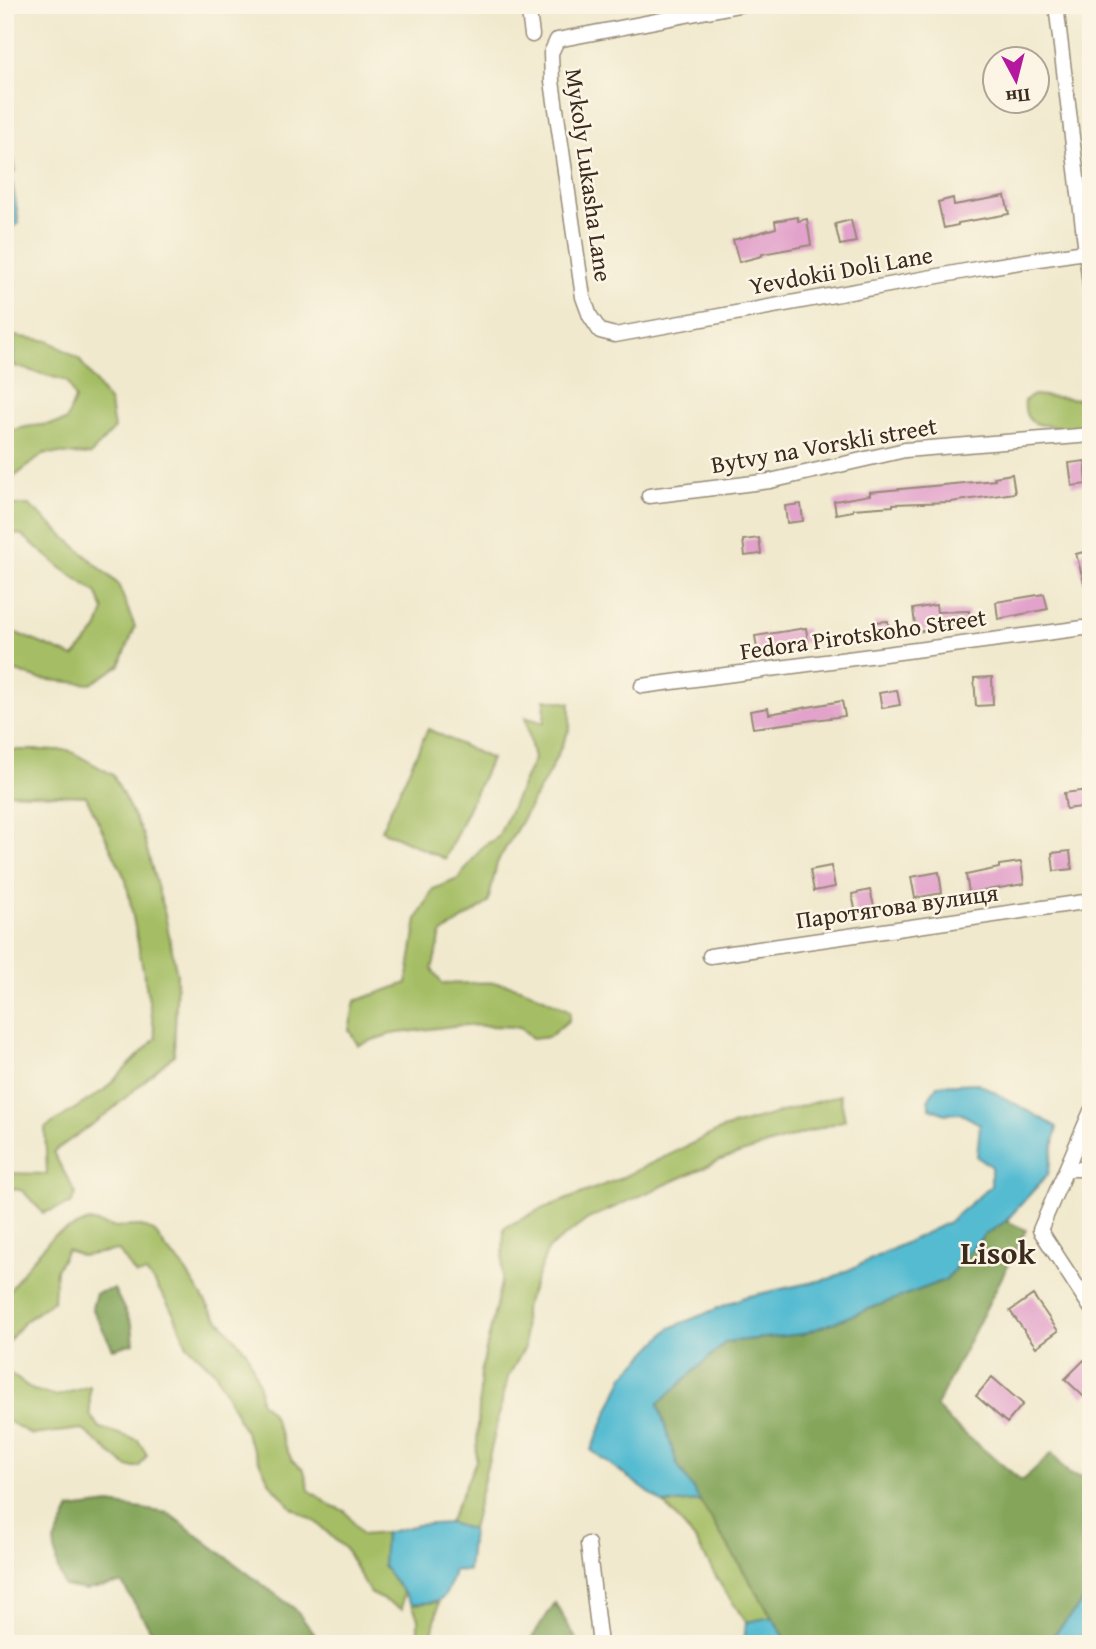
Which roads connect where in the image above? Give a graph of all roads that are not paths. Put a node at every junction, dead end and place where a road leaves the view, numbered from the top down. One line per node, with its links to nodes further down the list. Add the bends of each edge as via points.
1 (528, 5): 4 (street)
2 (739, 5): 7 (street, Mykoly Lukasha Lane, via 557,40 551,53 583,297)
3 (1056, 5): 5 (street)
4 (532, 35)
5 (1089, 252): 6 (street); 7 (street, Yevdokii Doli Lane, via 615,335)
6 (1091, 293)
7 (600, 331)
8 (1091, 435): 9 (street, Bytvy na Vorskli street, via 905,450 770,481)
9 (649, 496)
10 (1091, 627): 11 (street, Fedora Pirotskoho Street)
11 (642, 686)
12 (1091, 901): 13 (street, Паротягова вулиця)
13 (710, 956)
14 (1091, 1111): 15 (street)
15 (1066, 1169): 16 (street); 17 (street, via 1040,1230)
16 (1091, 1169)
17 (1091, 1308)
18 (588, 1544): 19 (street)
19 (600, 1644)

